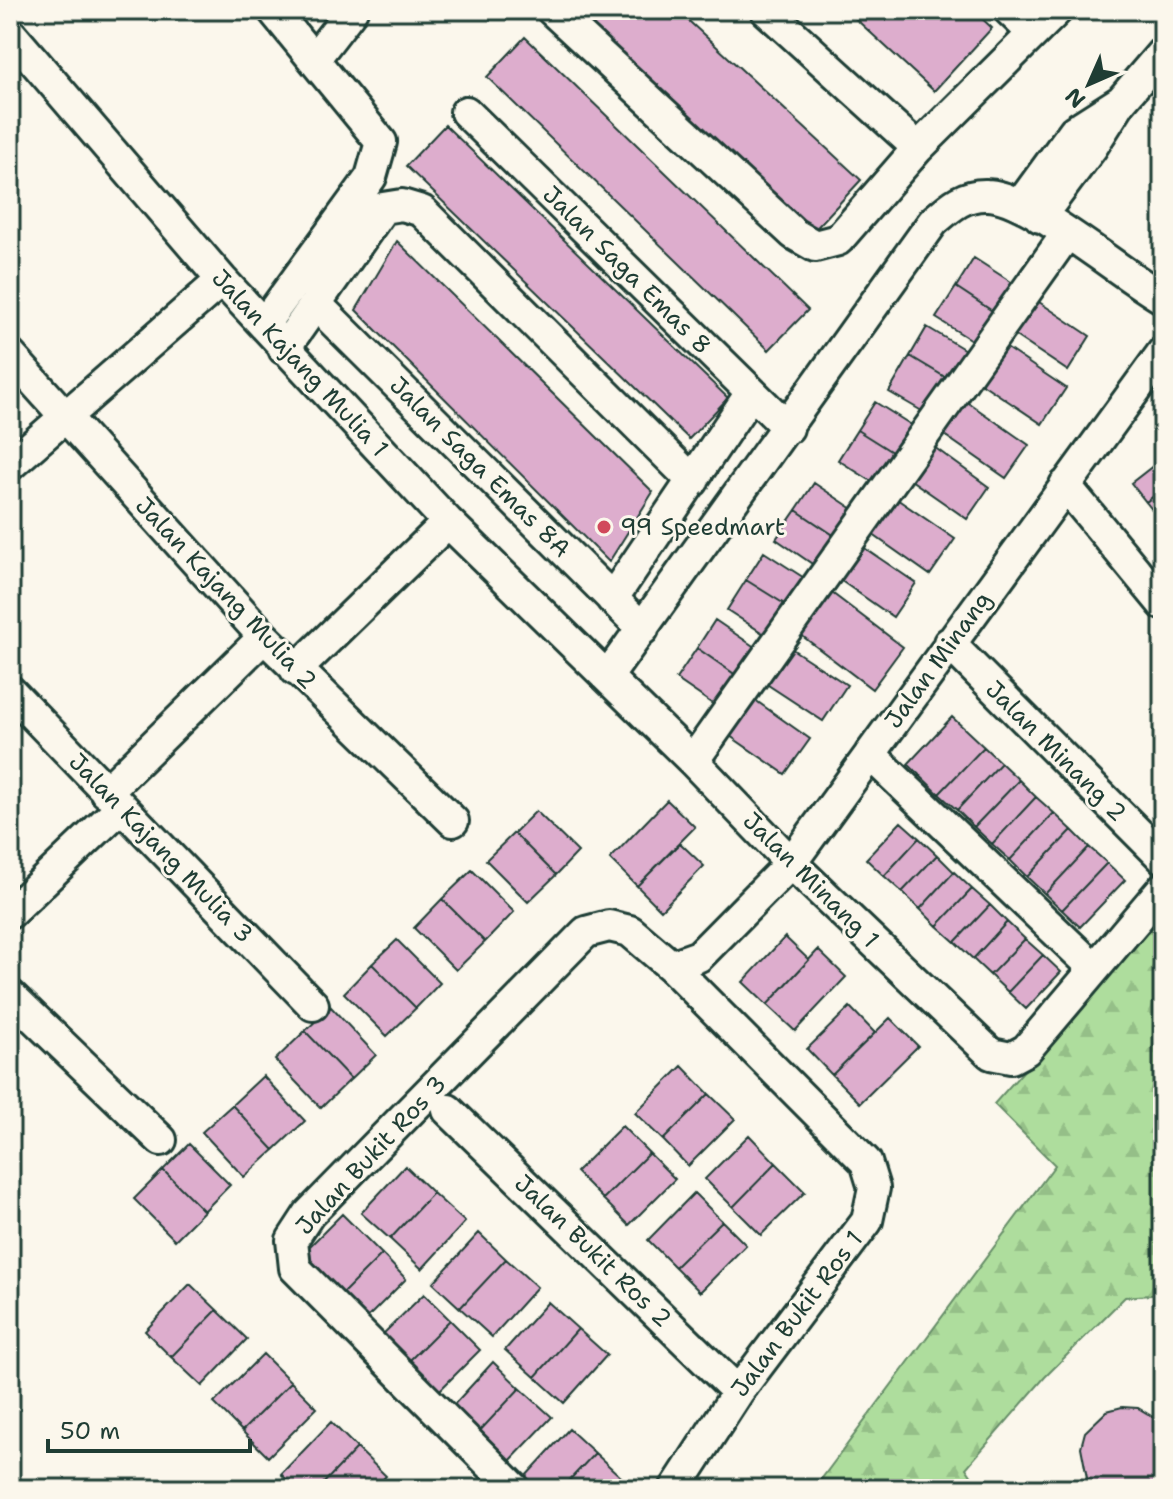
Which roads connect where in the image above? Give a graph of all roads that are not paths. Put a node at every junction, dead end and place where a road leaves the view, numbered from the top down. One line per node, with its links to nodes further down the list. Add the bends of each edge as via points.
1 (273, 10): 10 (street)
2 (352, 10): 10 (street)
3 (552, 10): 12 (street, via 794,234 815,246 838,240)
4 (766, 10): 12 (street)
5 (1009, 10): 8 (street)
6 (1057, 10): 8 (street)
7 (10, 33): 15 (street, Jalan Kajang Mulia 1)
8 (1033, 33): 12 (street)
9 (1163, 52): 13 (street, via 1121,101 1092,147)
10 (315, 58): 18 (street, via 381,142 371,177)
11 (466, 112): 23 (street, Jalan Saga Emas 8)
12 (918, 148)
13 (1030, 211): 14 (street); 25 (street, via 988,194 959,199 933,222)
14 (1066, 235): 16 (street); 39 (street)
15 (222, 280): 18 (street, Jalan Kajang Mulia 1); 24 (street)
16 (1163, 298)
17 (317, 305): 19 (street); 27 (street, via 383,208 402,205 422,211); 30 (street, Jalan Saga Emas 8A)
18 (264, 324): 19 (street, Jalan Kajang Mulia 1)
19 (284, 349): 29 (street, Jalan Kajang Mulia 1)
20 (1163, 352): 22 (street, Jalan Minang)
21 (10, 355): 24 (street, Jalan Kajang Mulia 2)
22 (1154, 388): 28 (street, Jalan Minang)
23 (751, 393): 25 (street, Jalan Saga Emas 8); 27 (street)
24 (65, 419): 26 (street); 33 (street, Jalan Kajang Mulia 2)
25 (788, 428): 32 (street)
26 (10, 465)
27 (693, 481): 30 (street)
28 (1065, 485): 31 (street); 34 (street, Jalan Minang)
29 (448, 522): 35 (street); 36 (street, Jalan Kajang Mulia 1)
30 (612, 599): 32 (street, Jalan Saga Emas 8A)
31 (1163, 604)
32 (643, 629): 36 (street)
33 (264, 637): 35 (street, Jalan Kajang Mulia 2); 40 (street)
34 (949, 643): 38 (street, Jalan Minang); 42 (street, Jalan Minang 2)
35 (296, 670): 41 (street, Jalan Kajang Mulia 2)
36 (607, 677): 39 (street, Jalan Minang 1)
37 (10, 691): 40 (street, Jalan Kajang Mulia 3)
38 (870, 754): 43 (street, Jalan Minang); 46 (street)
39 (693, 761): 43 (street, Jalan Minang 1)
40 (114, 799): 45 (street); 49 (street, Jalan Kajang Mulia 3)
41 (453, 821)
42 (1163, 858)
43 (791, 863): 46 (street, Jalan Minang 1, via 991,1054 1011,1058 1026,1050); 47 (street, Jalan Minang)
44 (1163, 888): 46 (street)
45 (10, 913)
46 (1094, 968)
47 (680, 976): 52 (street, Jalan Bukit Ros 1, via 866,1162 874,1188 867,1221); 53 (street, Jalan Bukit Ros 3, via 630,931 609,926 586,932 309,1214 292,1240 295,1268)
48 (10, 995): 51 (street)
49 (313, 1005)
50 (448, 1110): 52 (street, Jalan Bukit Ros 2)
51 (161, 1140)
52 (738, 1392): 54 (street, Jalan Bukit Ros 1)
53 (515, 1489)
54 (675, 1489)

